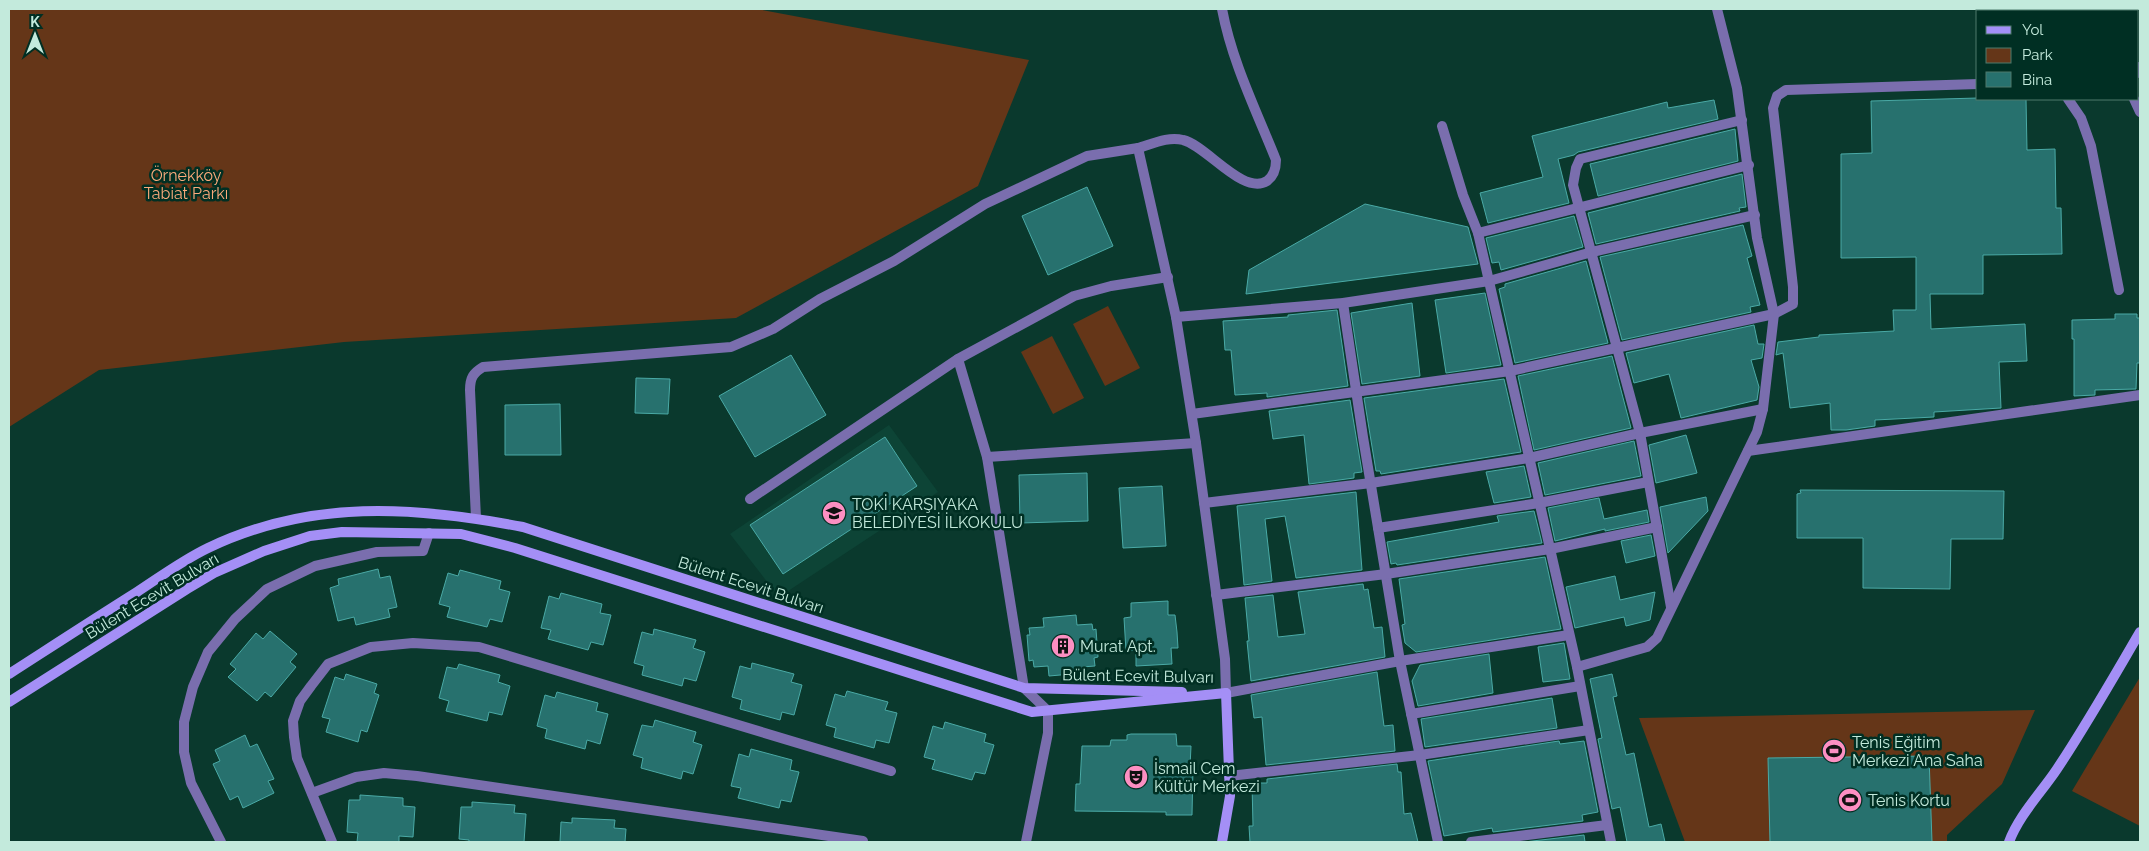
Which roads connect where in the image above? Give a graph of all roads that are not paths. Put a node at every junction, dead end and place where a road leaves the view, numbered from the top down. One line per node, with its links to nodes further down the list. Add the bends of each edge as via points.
1 (1222, 9): 9 (street, via 1237,63 1276,160 1274,172 1261,184 1249,182 1217,163 1192,142 1184,140 1170,139)
2 (1717, 9): 7 (street)
3 (1976, 84): 19 (street, via 1786,90 1777,96 1773,108 1792,304)
4 (2069, 100): 17 (street, via 2081,118 2092,146)
5 (2134, 100): 6 (street)
6 (2140, 112)
7 (1742, 120): 10 (street); 11 (street, via 1580,159 1573,185)
8 (1442, 126): 13 (street)
9 (1138, 148): 15 (street); 38 (street, via 1087,156 985,204 894,261 820,299 773,330 731,347 483,367 470,378)
10 (1748, 165): 11 (street); 12 (street)
11 (1580, 207): 13 (street); 14 (street)
12 (1754, 215): 14 (street); 19 (street)
13 (1478, 233): 16 (street)
14 (1592, 252): 16 (street); 21 (street)
15 (1168, 277): 20 (street); 22 (street, via 1074,296)
16 (1489, 281): 18 (street); 23 (street)
17 (2119, 290)
18 (1343, 303): 20 (street); 24 (street)
19 (1774, 314): 21 (street); 26 (street)
20 (1176, 317): 27 (street)
21 (1616, 347): 23 (street); 28 (street)
22 (958, 359): 31 (street); 35 (street)
23 (1510, 371): 24 (street); 32 (street)
24 (1356, 392): 27 (street); 34 (street)
25 (2140, 395): 30 (street)
26 (1763, 409): 28 (street); 30 (street)
27 (1192, 414): 29 (street)
28 (1640, 433): 32 (street); 33 (street)
29 (1196, 443): 31 (street); 36 (street)
30 (1748, 451): 45 (street)
31 (988, 457): 52 (street)
32 (1529, 458): 34 (street); 37 (street)
33 (1648, 482): 37 (street); 39 (street)
34 (1371, 483): 36 (street); 40 (street)
35 (750, 499)
36 (1204, 503): 44 (street)
37 (1539, 503): 40 (street); 42 (street)
38 (476, 518): 50 (street, Bülent Ecevit Bulvarı, via 440,513 357,510 302,516 264,526 207,548); 52 (street, Bülent Ecevit Bulvarı, via 523,527)
39 (1657, 527): 42 (street); 45 (street)
40 (1378, 528): 43 (street)
41 (429, 532): 54 (street, Bülent Ecevit Bulvarı, via 342,532 310,536 264,551 187,588); 55 (street, Bülent Ecevit Bulvarı, via 461,534 515,548 1032,712); 64 (street, via 423,552 377,552 315,566 267,589 235,619 208,652 193,687 184,722 184,752 191,782)
42 (1550, 550): 43 (street); 47 (street)
43 (1386, 574): 44 (street); 48 (street)
44 (1216, 595): 53 (street)
45 (1671, 607): 49 (street, via 1657,638 1647,646)
46 (2140, 632): 71 (street, via 2085,726 2015,827)
47 (1569, 636): 48 (street); 49 (street)
48 (1400, 662): 53 (street); 56 (street)
49 (1577, 667): 51 (street)
50 (9, 674)
51 (1580, 686): 56 (street); 57 (street)
52 (1024, 688): 53 (street, Bülent Ecevit Bulvarı); 55 (street)
53 (1226, 693): 55 (street, Bülent Ecevit Bulvarı); 60 (street)
54 (9, 702)
55 (1048, 711): 66 (street, via 1048,733)
56 (1411, 714): 58 (street)
57 (1589, 730): 58 (street); 62 (street)
58 (1420, 755): 60 (street); 68 (street)
59 (892, 771): 61 (street, via 479,646 413,643 371,647 328,664 300,701 293,721 297,758)
60 (1229, 776): 67 (street, via 1230,796)
61 (312, 793): 63 (street, via 356,777 384,774 417,776); 65 (street)
62 (1607, 825): 69 (street); 70 (street)
63 (864, 840)
64 (221, 842)
65 (332, 842)
66 (1026, 842)
67 (1222, 842)
68 (1438, 842)
69 (1471, 842)
70 (1611, 842)
71 (2009, 842)

